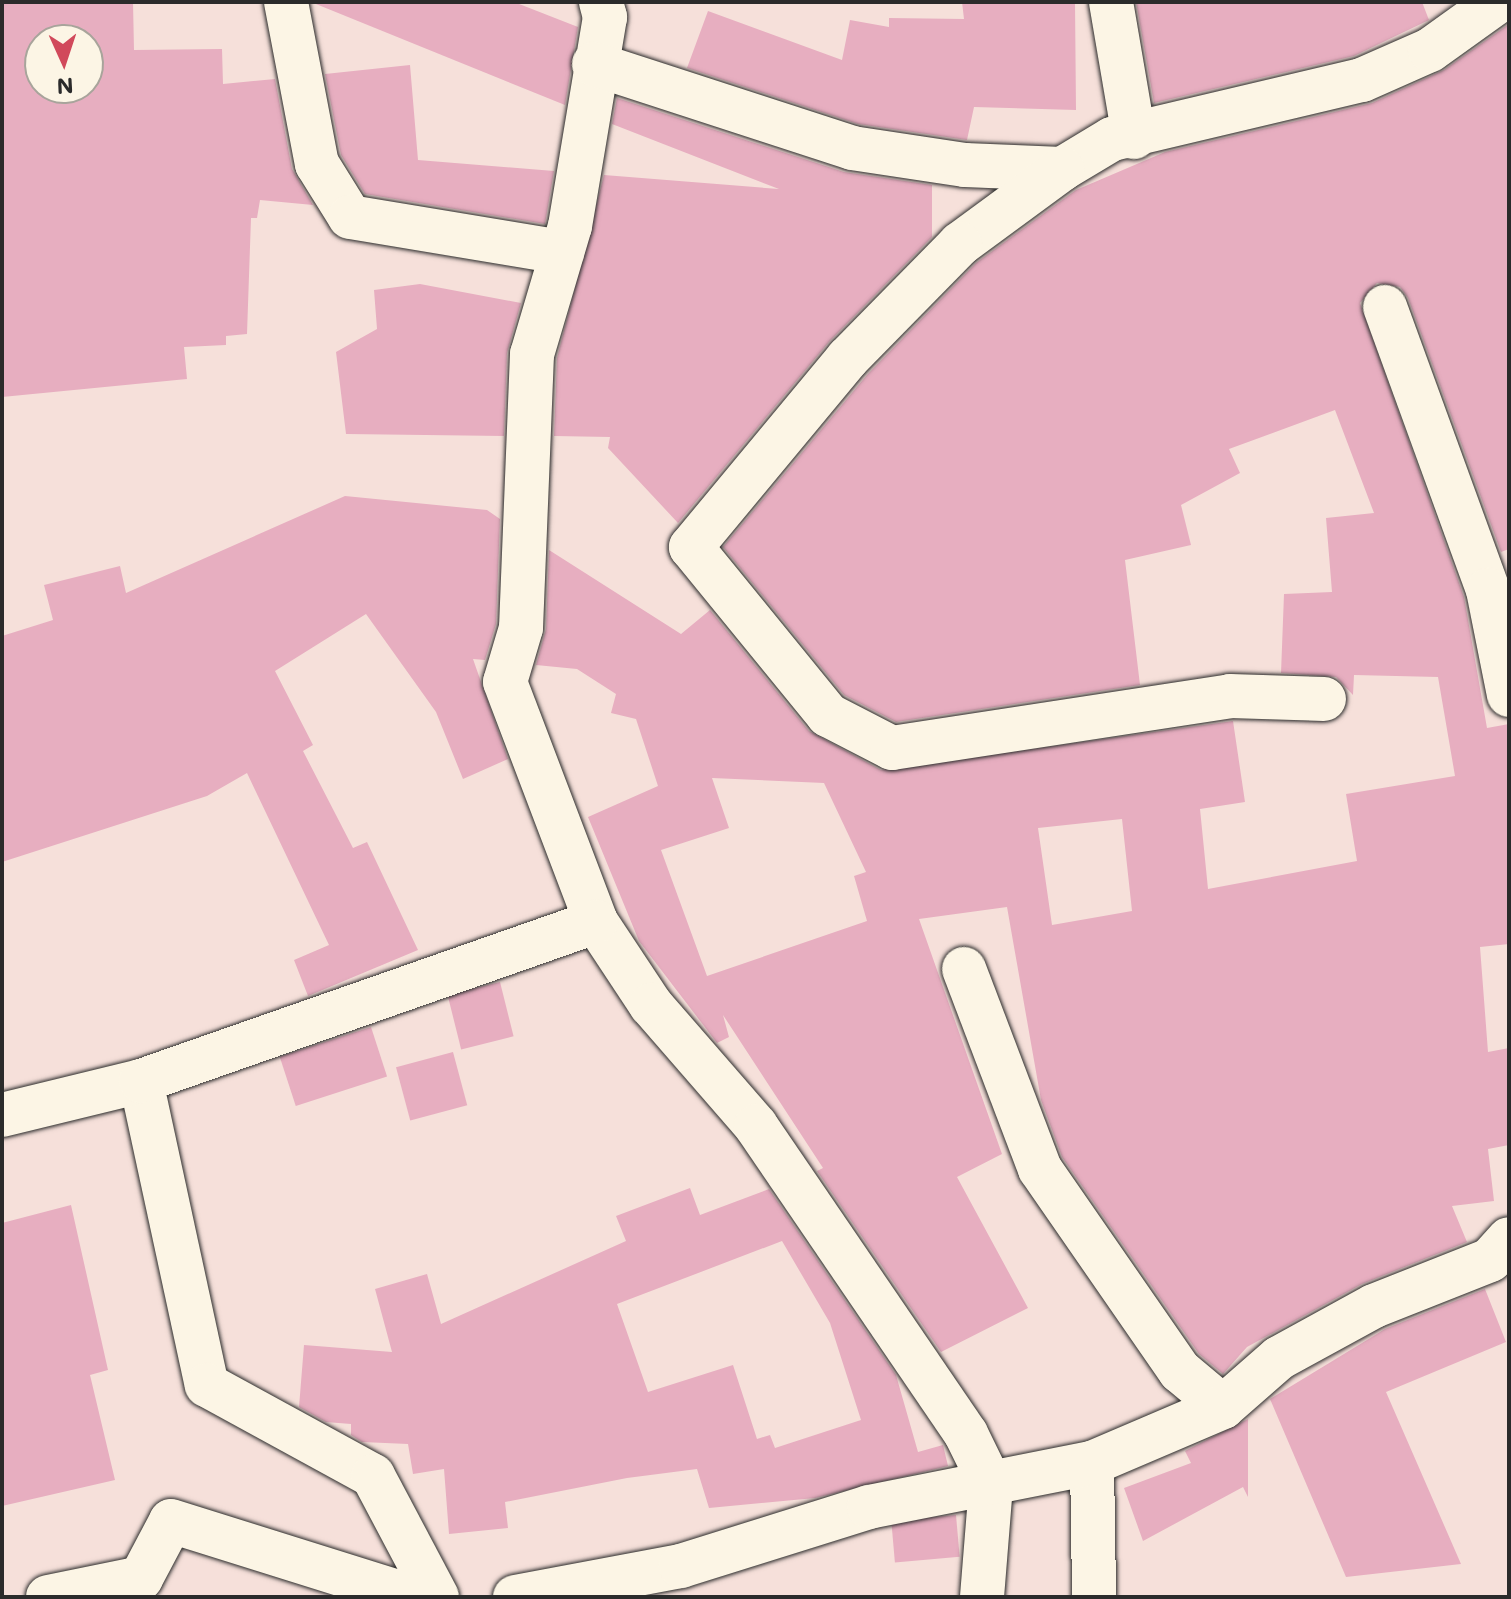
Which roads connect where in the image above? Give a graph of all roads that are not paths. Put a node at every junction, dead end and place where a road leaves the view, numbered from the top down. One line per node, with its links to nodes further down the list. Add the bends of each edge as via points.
1 (286, 2): 8 (street, via 317,164 350,217)
2 (601, 2): 5 (street)
3 (1111, 2): 6 (street)
4 (1497, 2): 6 (street, via 1430,50 1362,80)
5 (594, 64): 7 (street, via 852,148 965,165); 8 (street)
6 (1134, 137): 7 (street, via 1112,139)
7 (1062, 169): 11 (street, via 960,244 848,358 691,547 828,715 892,748 1230,696)
8 (562, 252): 12 (street, via 532,354 521,628 505,682)
9 (1385, 307): 10 (street, via 1488,590)
10 (1509, 695)
11 (1324, 699)
12 (596, 922): 14 (street); 19 (street, via 651,1005 756,1126 966,1434)
13 (964, 969): 17 (street, via 1040,1169 1180,1371)
14 (141, 1081): 15 (street); 22 (street, via 207,1385 373,1476)
15 (2, 1115)
16 (1509, 1239): 17 (street, via 1490,1260 1374,1306 1279,1358)
17 (1223, 1407): 18 (street)
18 (1092, 1463): 19 (street); 25 (street)
19 (991, 1485): 23 (street, via 869,1507 681,1566); 24 (street)
20 (48, 1597): 21 (street, via 141,1578 171,1521)
21 (414, 1597)
22 (437, 1597)
23 (515, 1597)
24 (982, 1597)
25 (1094, 1597)

